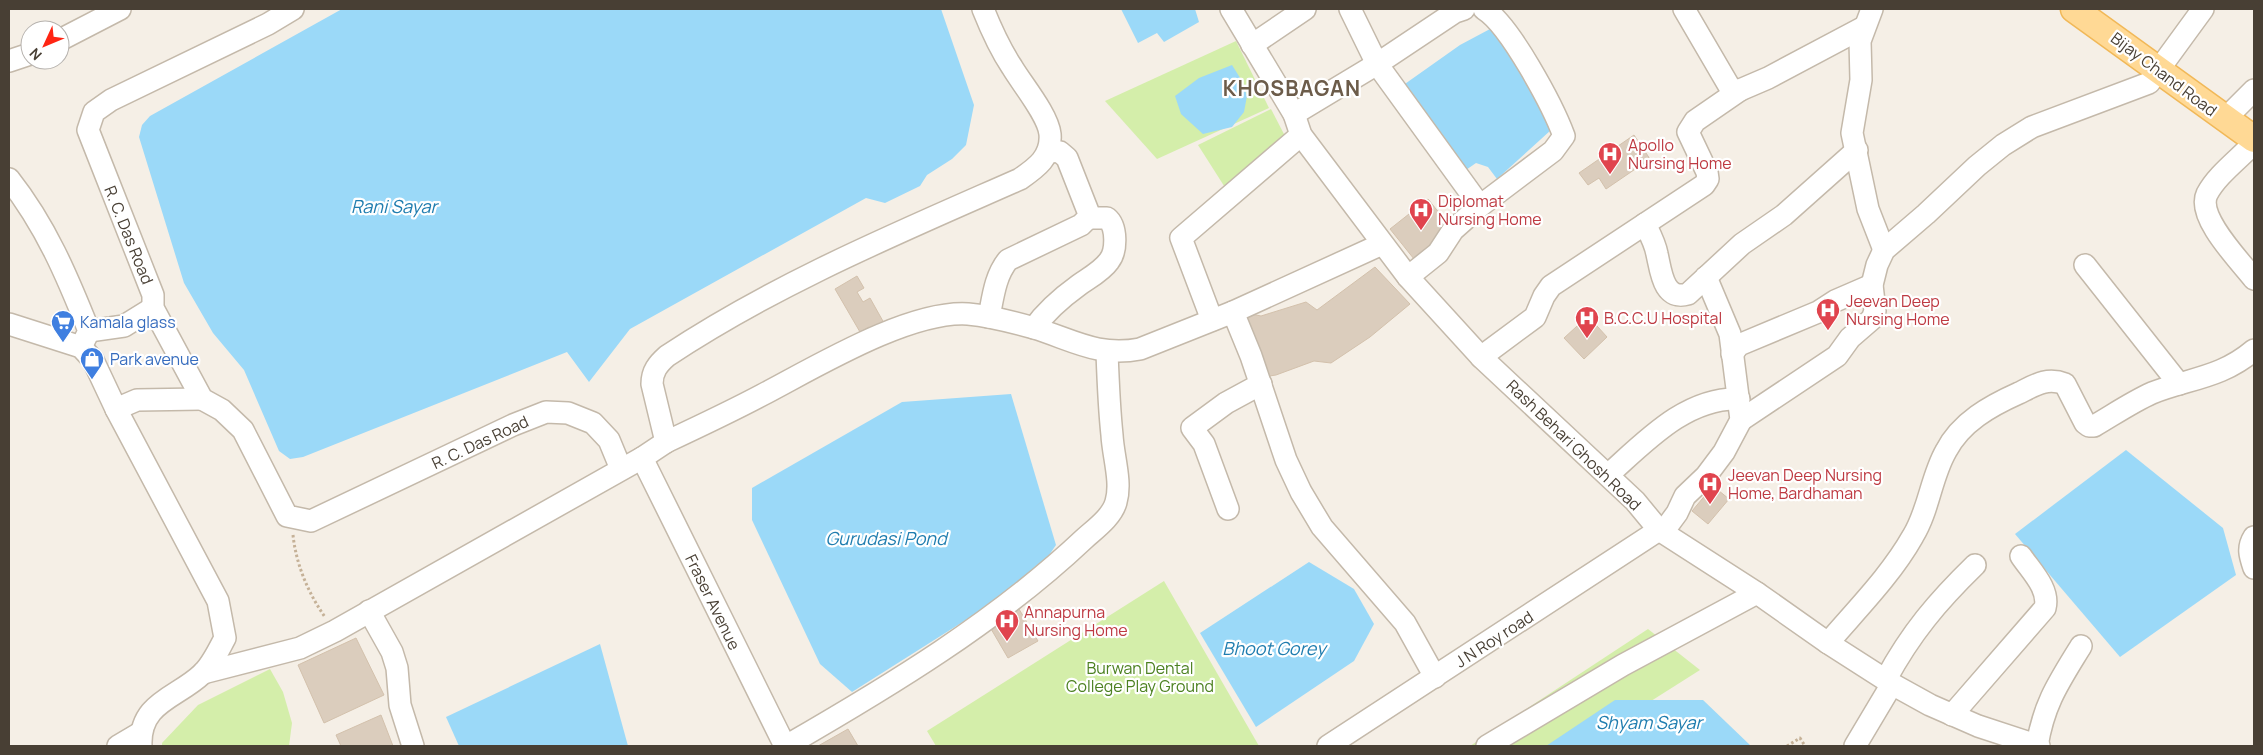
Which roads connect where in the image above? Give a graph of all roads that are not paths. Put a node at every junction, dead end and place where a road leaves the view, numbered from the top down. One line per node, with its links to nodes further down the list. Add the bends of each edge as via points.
1 (120, 9): 13 (street)
2 (293, 9): 37 (street, R. C. Das Road, via 111,100 94,112 88,130 153,295)
3 (983, 9): 25 (street, via 993,35 1042,116 1050,134)
4 (1231, 9): 14 (street, Rash Behari Ghosh Road)
5 (1305, 9): 14 (street)
6 (1350, 9): 15 (street)
7 (1464, 9): 15 (street)
8 (1484, 9): 27 (street, via 1503,27 1541,87 1564,136 1553,151)
9 (1684, 9): 17 (street, via 1730,86)
10 (2074, 9): 16 (main road, Bijay Chand Road)
11 (2203, 9): 16 (street)
12 (1868, 18): 17 (street, via 1768,78); 24 (street, via 1860,41 1860,80 1852,132)
13 (70, 35)
14 (1252, 45): 19 (street, Rash Behari Ghosh Road)
15 (1377, 64): 19 (street); 27 (street)
16 (2158, 70): 20 (main road, Bijay Chand Road); 31 (street, via 2149,83 2032,126 2003,144)
17 (1740, 90): 29 (street, via 1695,121 1688,132 1708,172 1704,185)
18 (2254, 90): 20 (street)
19 (1294, 114): 21 (street, Rash Behari Ghosh Road)
20 (2225, 119): 22 (main road, Bijay Chand Road)
21 (1301, 135): 30 (street, Rash Behari Ghosh Road); 40 (street, via 1181,238)
22 (2254, 139)
23 (2254, 143): 35 (street, via 2212,185 2206,197 2205,211)
24 (1857, 150): 31 (street, via 1868,209); 34 (street, via 1784,215 1742,244)
25 (1048, 151): 28 (street, via 1060,152 1067,158); 53 (street, via 1040,166 1020,179 830,264 746,307 667,356 652,376)
26 (9, 178): 43 (street, via 30,206 62,264)
27 (1480, 206): 33 (street, via 1448,235 1438,253)
28 (1088, 218): 39 (street, via 1081,225 1008,260 1000,269); 42 (street, via 1111,220 1113,255 1101,269 1052,306)
29 (1645, 224): 34 (street, via 1655,246 1664,284 1672,293 1688,294); 47 (street, via 1551,286 1535,317)
30 (1382, 244): 33 (street, Rash Behari Ghosh Road); 38 (street)
31 (1884, 250): 36 (street)
32 (2085, 265): 49 (street)
33 (1408, 277): 47 (street, Rash Behari Ghosh Road)
34 (1706, 277): 46 (street, via 1730,334)
35 (2254, 279)
36 (1872, 285): 46 (street, via 1835,301 1824,310 1739,345); 52 (street, via 1876,311 1841,352)
37 (153, 308): 43 (street, via 124,326); 50 (street, R. C. Das Road)
38 (1233, 312): 40 (street); 48 (street)
39 (989, 317): 42 (street); 53 (street, via 968,314 928,318 887,332)
40 (1212, 320): 45 (street, via 1140,349)
41 (9, 324): 43 (street)
42 (1034, 328): 45 (street)
43 (85, 339): 51 (street)
44 (2254, 350): 49 (street, via 2238,364 2210,376)
45 (1107, 352): 74 (street, via 1118,490 1116,504 1107,517 1011,602 873,696)
46 (1732, 354): 52 (street)
47 (1482, 357): 56 (street, Rash Behari Ghosh Road)
48 (1261, 384): 57 (street, via 1226,403 1192,428 1204,444); 68 (street, via 1286,460 1301,492 1322,527 1405,622)
49 (2178, 384): 65 (street, via 2150,394 2094,426 2085,423 2065,384 2054,380 2001,401 1975,417 1958,432 1945,452 1914,534 1894,566)
50 (202, 399): 51 (street, via 137,400); 55 (street, R. C. Das Road, via 222,410 243,430 287,516 311,521 546,412 568,413 593,422 609,440)
51 (116, 409): 67 (street, via 218,601 226,638)
52 (1740, 410): 56 (street, via 1724,399 1682,415 1658,430); 58 (street, via 1724,452 1685,496 1677,513)
53 (666, 442): 54 (street)
54 (642, 458): 55 (street); 74 (street, Fraser Avenue)
55 (621, 469): 64 (street)
56 (1608, 475): 58 (street, Rash Behari Ghosh Road)
57 (1228, 509)
58 (1661, 531): 63 (street, Rash Behari Ghosh Road); 68 (street, J N Roy road)
59 (2254, 537): 62 (street, via 2250,544)
60 (2020, 556): 70 (street, via 2043,588 2047,599 2044,608)
61 (1976, 565): 69 (street, via 1939,600 1919,625)
62 (2254, 568)
63 (1758, 592): 65 (street, Rash Behari Ghosh Road); 76 (street, via 1623,665)
64 (369, 612): 67 (street, via 300,648); 73 (street, via 392,652 397,668 400,705)
65 (1828, 643): 69 (street, Rash Behari Ghosh Road)
66 (2081, 646): 78 (street, via 2048,701 2041,719)
67 (203, 673): 71 (street, via 155,706)
68 (1435, 677): 75 (street, J N Roy road)
69 (1889, 682): 70 (street, Rash Behari Ghosh Road); 77 (street)
70 (1952, 715): 78 (street, Rash Behari Ghosh Road)
71 (141, 739): 72 (street)
72 (118, 746)
73 (413, 746)
74 (786, 746)
75 (1328, 746)
76 (1487, 746)
77 (1856, 746)
78 (2038, 746)

